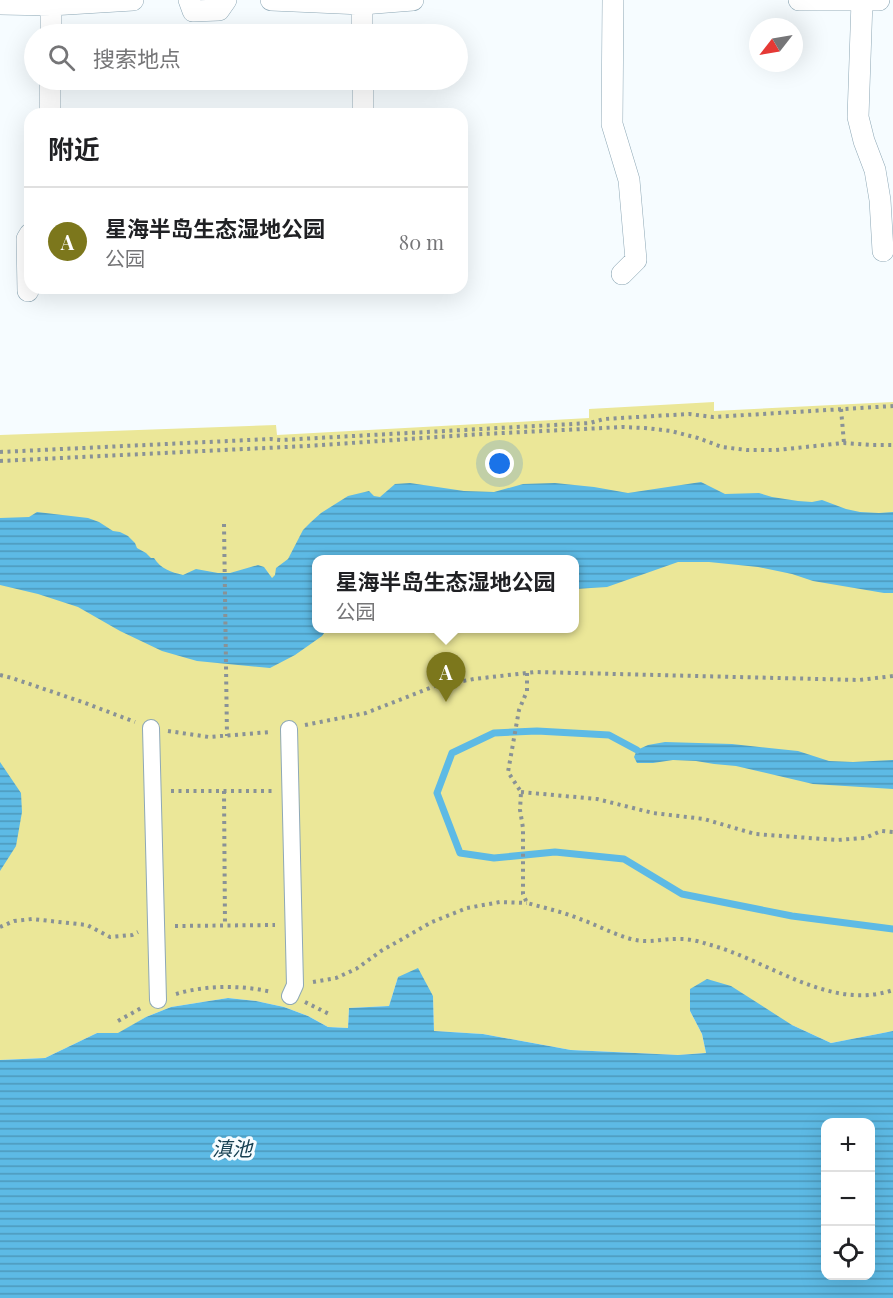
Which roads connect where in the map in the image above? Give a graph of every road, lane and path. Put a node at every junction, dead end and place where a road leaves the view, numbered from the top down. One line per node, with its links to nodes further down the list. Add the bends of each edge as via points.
1 (133, 0): 11 (street)
2 (189, 0): 3 (street, via 193,10 219,10)
3 (226, 0)
4 (271, 0): 10 (street)
5 (413, 0): 10 (street)
6 (613, 0): 19 (street, via 612,124 629,180 636,260)
7 (799, 0): 8 (street)
8 (870, 0): 18 (street, via 858,117 875,170)
9 (0, 4): 11 (street)
10 (362, 4): 13 (street)
11 (51, 5): 12 (street)
12 (51, 24)
13 (362, 24)
14 (50, 90): 16 (street)
15 (363, 90): 17 (street)
16 (50, 108)
17 (363, 108)
18 (882, 251)
19 (621, 274)
20 (893, 406): 21 (path)
21 (841, 409): 22 (path); 23 (path)
22 (270, 439): 25 (path); 26 (path)
23 (844, 443): 24 (path); 25 (path, via 747,450 722,447 671,431 622,427)
24 (893, 445)
25 (270, 447): 27 (path)
26 (0, 452)
27 (0, 461)
28 (224, 524): 34 (path)
29 (527, 673): 31 (path, via 859,680); 33 (path, via 435,686 366,713); 38 (path, via 527,691 519,710 508,766)
30 (0, 675): 32 (path)
31 (893, 676)
32 (151, 728): 34 (path); 36 (street)
33 (289, 729): 34 (path); 35 (street)
34 (227, 736)
35 (291, 790): 37 (path); 41 (street)
36 (153, 791): 37 (path); 42 (street)
37 (224, 791): 43 (path)
38 (520, 792): 39 (path, via 597,799 653,813 704,819 755,834 837,840); 40 (path, via 523,894)
39 (893, 832)
40 (527, 903): 45 (path, via 500,902 467,908 432,922 356,969); 46 (path, via 630,938 706,943 821,990 868,996)
41 (293, 925): 43 (path); 45 (street)
42 (156, 926): 43 (path); 44 (path, via 132,935 110,937 87,925 32,920); 47 (street)
43 (225, 926)
44 (0, 927)
45 (293, 990): 47 (path, via 205,988); 48 (path)
46 (893, 990)
47 (158, 1000): 49 (path)
48 (331, 1015)
49 (118, 1021)

